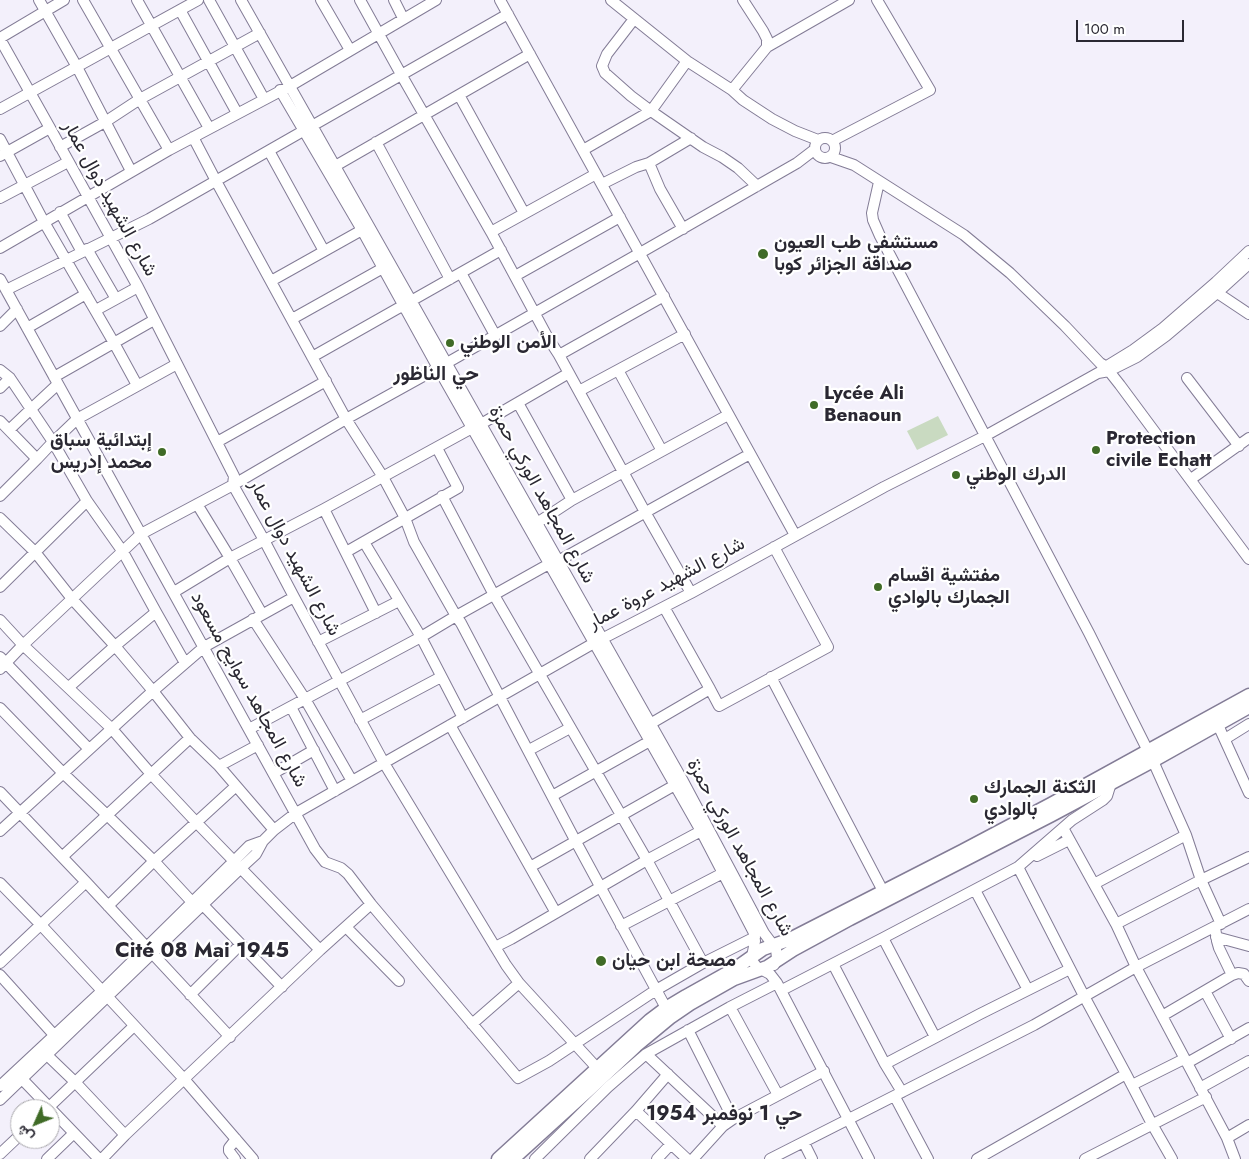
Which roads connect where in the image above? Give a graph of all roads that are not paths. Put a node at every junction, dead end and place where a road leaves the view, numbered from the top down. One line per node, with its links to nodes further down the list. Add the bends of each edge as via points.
1 (39, 0): 17 (street)
2 (64, 0): 17 (street)
3 (83, 0): 27 (street)
4 (137, 0): 21 (street)
5 (209, 0): 25 (street)
6 (241, 0): 22 (street, شارع المجاهد الوركي حمزة)
7 (321, 0): 28 (street)
8 (360, 0): 23 (street)
9 (394, 0): 19 (street)
10 (500, 0): 18 (street)
11 (611, 0): 20 (street)
12 (743, 0): 26 (street, via 763,31)
13 (849, 0): 26 (street)
14 (878, 0): 53 (street, via 930,90)
15 (432, 1): 19 (street)
16 (188, 4): 21 (street); 30 (street)
17 (46, 11): 24 (street); 32 (street)
18 (508, 14): 29 (street); 33 (street)
19 (403, 18): 23 (street)
20 (634, 19): 31 (street); 42 (street, via 607,54 602,66 605,73)
21 (152, 26): 27 (street); 34 (street)
22 (260, 33): 25 (street); 35 (street, شارع المجاهد الوركي حمزة)
23 (379, 34): 28 (street); 33 (street)
24 (0, 39): 37 (street, شارع الشهيد دوال عمار)
25 (235, 47): 30 (street); 40 (street)
26 (767, 47): 36 (street)
27 (111, 48): 32 (street); 39 (street)
28 (350, 50): 35 (street)
29 (530, 54): 38 (street); 57 (street)
30 (209, 61): 34 (street); 43 (street)
31 (687, 61): 36 (street); 42 (street)
32 (77, 67): 37 (street); 45 (street)
33 (402, 76): 44 (street); 48 (street)
34 (180, 77): 39 (street); 47 (street)
35 (285, 88): 40 (street); 48 (street, شارع المجاهد الوركي حمزة)
36 (732, 90): 55 (street)
37 (30, 93): 41 (street); 46 (street, شارع الشهيد دوال عمار)
38 (459, 95): 44 (street); 75 (street)
39 (140, 99): 45 (street); 56 (street)
40 (264, 99): 43 (street)
41 (0, 109)
42 (651, 111): 51 (street); 57 (street)
43 (237, 114): 47 (street)
44 (425, 115): 52 (street); 80 (street)
45 (105, 122): 54 (street); 65 (street)
46 (50, 128): 54 (street, شارع الشهيد دوال عمار); 59 (street)
47 (209, 128): 49 (street)
48 (308, 128): 58 (street); 64 (street, شارع المجاهد الوركي حمزة)
49 (193, 137): 56 (street); 67 (street)
50 (0, 138): 59 (street)
51 (691, 138): 62 (street); 71 (street, via 738,168)
52 (376, 142): 64 (street); 94 (street)
53 (833, 143): 55 (street, via 827,138 820,139); 60 (street, via 835,151); 63 (street)
54 (60, 147): 61 (street, شارع الشهيد دوال عمار)
55 (816, 149): 60 (street, via 825,159); 71 (street)
56 (169, 150): 65 (street)
57 (583, 150): 66 (street)
58 (269, 151): 67 (street); 85 (street)
59 (4, 154): 69 (street)
60 (831, 157): 63 (street)
61 (68, 162): 69 (street); 72 (street, شارع الشهيد دوال عمار)
62 (649, 163): 70 (street); 78 (street)
63 (854, 165): 68 (street)
64 (331, 168): 79 (street, شارع المجاهد الوركي حمزة); 102 (street, شارع المجاهد الوركي حمزة)
65 (131, 171): 72 (street)
66 (596, 174): 70 (street); 75 (street)
67 (216, 181): 81 (street); 95 (street)
68 (879, 182): 114 (street, via 964,235 989,255); 140 (street, via 872,213 880,236)
69 (25, 184): 73 (street); 77 (street)
70 (602, 184): 76 (street)
71 (756, 186): 78 (street)
72 (88, 196): 74 (street); 81 (street, شارع الشهيد دوال عمار)
73 (0, 198)
74 (60, 212): 77 (street); 83 (street)
75 (524, 214): 80 (street)
76 (620, 217): 87 (street); 92 (street)
77 (44, 222): 82 (street); 88 (street)
78 (683, 229): 87 (street)
79 (362, 230): 85 (street); 90 (street, شارع المجاهد الوركي حمزة)
80 (491, 232): 84 (street)
81 (110, 238): 83 (street); 96 (street, شارع الشهيد دوال عمار)
82 (0, 248)
83 (85, 250): 88 (street); 101 (street)
84 (500, 250): 91 (street); 92 (street)
85 (324, 251): 95 (street)
86 (1249, 251): 98 (street, شارع الشهيد عروة عمار)
87 (640, 253): 100 (street); 105 (street)
88 (66, 260): 97 (street); 99 (street)
89 (1249, 264): 98 (street, شارع الشهيد عروة عمار)
90 (383, 268): 102 (street, شارع المجاهد الوركي حمزة); 107 (street)
91 (461, 273): 94 (street); 112 (street)
92 (515, 276): 105 (street)
93 (0, 279): 97 (street, شارع المجاهد سوايح مسعود)
94 (450, 279): 102 (street)
95 (271, 281): 107 (street)
96 (138, 287): 101 (street); 108 (street, شارع الشهيد دوال عمار)
97 (6, 290): 103 (street, شارع المجاهد سوايح مسعود)
98 (1213, 290): 106 (street); 117 (street, شارع الشهيد عروة عمار)
99 (86, 294): 104 (street); 110 (street)
100 (664, 296): 111 (street); 115 (street)
101 (116, 299): 104 (street)
102 (407, 303): 116 (street); 119 (street, شارع المجاهد الوركي حمزة)
103 (17, 309): 109 (street); 110 (street, شارع المجاهد سوايح مسعود)
104 (96, 310): 113 (street)
105 (535, 313): 112 (street); 115 (street)
106 (1249, 314)
107 (292, 319): 116 (street)
108 (154, 320): 113 (street); 118 (street, شارع الشهيد دوال عمار)
109 (0, 326)
110 (27, 328): 126 (street, شارع المجاهد سوايح مسعود)
111 (685, 334): 122 (street); 134 (street)
112 (495, 335): 119 (street)
113 (114, 343): 126 (street); 128 (street)
114 (1091, 352): 117 (street); 120 (street)
115 (559, 355): 123 (street)
116 (312, 357): 127 (street)
117 (1123, 360): 120 (street, شارع الشهيد عروة عمار); 129 (street)
118 (177, 364): 128 (street); 143 (street, شارع الشهيد دوال عمار)
119 (442, 366): 136 (street); 138 (street, شارع المجاهد الوركي حمزة)
120 (1103, 369): 129 (street); 140 (street, شارع الشهيد عروة عمار); 174 (street)
121 (0, 370): 124 (street)
122 (618, 370): 131 (street); 146 (street)
123 (569, 373): 131 (street); 132 (street)
124 (10, 378): 130 (street); 133 (street)
125 (1187, 378): 144 (street)
126 (56, 381): 133 (street); 135 (street, شارع المجاهد سوايح مسعود)
127 (326, 381): 136 (street); 143 (street)
128 (136, 385): 135 (street)
129 (1120, 385): 151 (street)
130 (0, 388)
131 (579, 392): 149 (street)
132 (518, 403): 138 (street); 155 (street)
133 (30, 409): 139 (street); 142 (street)
134 (728, 415): 146 (street); 147 (street)
135 (77, 418): 142 (street); 163 (street, شارع المجاهد سوايح مسعود)
136 (346, 418): 150 (street); 152 (street)
137 (0, 420): 139 (street)
138 (477, 426): 145 (street); 162 (street, شارع المجاهد الوركي حمزة); 173 (street, شارع المجاهد الوركي حمزة)
139 (9, 430): 148 (street)
140 (985, 436): 164 (street, شارع الشهيد عروة عمار); 225 (street, via 1085,624)
141 (1249, 438): 144 (street)
142 (52, 442): 148 (street); 156 (street)
143 (217, 442): 152 (street, شارع الشهيد دوال عمار, via 234,476)
144 (1239, 446): 151 (street)
145 (437, 448): 150 (street); 154 (street, via 458,488)
146 (662, 451): 149 (street)
147 (750, 454): 159 (street); 164 (street)
148 (37, 459): 153 (street)
149 (623, 472): 155 (street); 159 (street)
150 (383, 477): 158 (street); 161 (street)
151 (1191, 479): 172 (street)
152 (233, 484): 157 (street); 165 (street, شارع الشهيد دوال عمار)
153 (0, 496)
154 (442, 496): 161 (street); 178 (street)
155 (572, 500): 162 (street)
156 (87, 501): 168 (street); 169 (street)
157 (197, 504): 163 (street); 171 (street)
158 (324, 510): 165 (street); 170 (street)
159 (645, 512): 173 (street); 177 (street)
160 (0, 518): 168 (street)
161 (405, 518): 166 (street); 185 (street, via 414,542)
162 (537, 523): 173 (street, شارع المجاهد الوركي حمزة)
163 (142, 534): 169 (street); 176 (street, شارع المجاهد سوايح مسعود)
164 (794, 535): 167 (street, شارع الشهيد عروة عمار)
165 (264, 540): 171 (street); 179 (street, شارع الشهيد دوال عمار)
166 (364, 542): 170 (street); 181 (street)
167 (774, 547): 177 (street, شارع الشهيد عروة عمار); 198 (street, via 828,647)
168 (35, 552): 175 (street); 180 (street)
169 (123, 552): 180 (street); 183 (street)
170 (346, 552): 184 (street)
171 (230, 558): 176 (street); 186 (street)
172 (1249, 559)
173 (554, 562): 178 (street); 189 (street, شارع المجاهد الوركي حمزة)
174 (1249, 566)
175 (0, 588)
176 (174, 592): 193 (street, شارع المجاهد سوايح مسعود)
177 (691, 593): 182 (street, شارع الشهيد عروة عمار)
178 (494, 595): 185 (street); 196 (street)
179 (294, 597): 186 (street); 190 (street, شارع الشهيد دوال عمار)
180 (72, 600): 191 (street); 192 (street)
181 (399, 600): 184 (street); 188 (street)
182 (664, 607): 189 (street, شارع الشهيد عروة عمار); 201 (street)
183 (156, 612): 192 (street); 195 (street)
184 (376, 613): 190 (street)
185 (456, 616): 188 (street); 204 (street)
186 (257, 617): 193 (street); 205 (street)
187 (0, 620): 191 (street)
188 (421, 637): 197 (street); 199 (street)
189 (598, 641): 196 (street, شارع الشهيد عروة عمار); 211 (street, شارع المجاهد الوركي حمزة); 220 (street, شارع المجاهد الوركي حمزة)
190 (318, 642): 199 (street, شارع الشهيد دوال عمار)
191 (23, 645): 194 (street); 200 (street)
192 (114, 646): 200 (street); 202 (street)
193 (204, 647): 195 (street); 217 (street, شارع المجاهد سوايح مسعود)
194 (2, 663): 222 (street)
195 (185, 663): 202 (street)
196 (539, 674): 204 (street, شارع الشهيد عروة عمار); 215 (street)
197 (441, 677): 209 (street); 210 (street)
198 (771, 677): 201 (street, via 719,706); 266 (street)
199 (339, 681): 205 (street); 210 (street, شارع الشهيد دوال عمار)
200 (69, 687): 216 (street)
201 (710, 689): 211 (street)
202 (153, 691): 216 (street); 218 (street)
203 (1249, 695): 225 (main road)
204 (501, 697): 209 (street, شارع الشهيد عروة عمار); 224 (street)
205 (305, 699): 206 (street); 232 (street)
206 (291, 707): 217 (street); 223 (street)
207 (1249, 707): 214 (main road)
208 (0, 708): 230 (street)
209 (462, 718): 213 (street, شارع الشهيد عروة عمار)
210 (360, 720): 226 (street, شارع الشهيد دوال عمار)
211 (650, 724): 282 (street, شارع المجاهد الوركي حمزة)
212 (1249, 724): 219 (street)
213 (450, 725): 226 (street, شارع الشهيد عروة عمار); 258 (street)
214 (1218, 725): 219 (street); 225 (main road)
215 (570, 728): 224 (street); 228 (street)
216 (112, 729): 222 (street); 231 (street)
217 (250, 729): 221 (street, شارع المجاهد سوايح مسعود)
218 (190, 738): 227 (street); 231 (street)
219 (1224, 739): 238 (street)
220 (650, 741): 228 (street); 234 (street, شارع المجاهد الوركي حمزة)
221 (258, 745): 227 (street); 229 (street, شارع المجاهد سوايح مسعود)
222 (89, 749): 230 (street)
223 (314, 750): 229 (street); 236 (street)
224 (529, 750): 239 (street)
225 (1150, 756): 233 (main road); 249 (street); 266 (main road)
226 (384, 763): 232 (street, شارع الشهيد عروة عمار); 284 (street, شارع الشهيد دوال عمار)
227 (219, 766): 235 (street)
228 (595, 771): 239 (street); 243 (street)
229 (274, 773): 241 (street, شارع المجاهد سوايح مسعود)
230 (64, 774): 240 (street); 242 (street)
231 (151, 774): 242 (street); 244 (street)
232 (352, 781): 236 (street, شارع الشهيد عروة عمار)
233 (1111, 782): 245 (street, via 1105,799); 288 (main road)
234 (675, 785): 243 (street); 248 (street, شارع المجاهد الوركي حمزة)
235 (236, 786): 244 (street); 246 (street)
236 (335, 790): 241 (street, شارع الشهيد عروة عمار)
237 (0, 792): 240 (street)
238 (1249, 793)
239 (552, 796): 250 (street)
240 (19, 813): 247 (street); 252 (street)
241 (296, 813): 246 (street, شارع الشهيد عروة عمار); 270 (street, شارع المجاهد سوايح مسعود, via 322,859 348,874)
242 (107, 814): 252 (street); 255 (street)
243 (620, 816): 250 (street); 254 (street)
244 (196, 822): 255 (street); 256 (street)
245 (1063, 828): 251 (street); 257 (street)
246 (274, 830): 256 (street, شارع الشهيد عروة عمار, via 263,841 250,846)
247 (0, 831)
248 (701, 831): 254 (street); 259 (street, شارع المجاهد الوركي حمزة)
249 (1186, 835): 260 (street); 263 (street)
250 (575, 840): 258 (street); 264 (street)
251 (1069, 840): 257 (street); 263 (street)
252 (62, 857): 262 (street)
253 (1249, 857): 260 (street)
254 (646, 860): 264 (street); 267 (street)
255 (154, 862): 268 (street); 271 (street)
256 (238, 864): 268 (street, شارع الشهيد عروة عمار); 269 (street, شارع الشهيد عروة عمار); 285 (street)
257 (1020, 865): 265 (street); 293 (street)
258 (530, 867): 273 (street)
259 (723, 873): 267 (street); 279 (street, شارع المجاهد الوركي حمزة)
260 (1201, 880): 274 (street); 278 (street)
261 (0, 882): 275 (street)
262 (86, 882): 271 (street); 275 (street)
263 (1094, 884): 274 (street)
264 (600, 887): 273 (street); 277 (street)
265 (975, 890): 280 (street); 302 (street)
266 (883, 891): 282 (main road, via 788,940)
267 (669, 900): 277 (street); 289 (street)
268 (192, 902): 286 (street, شارع الشهيد عروة عمار)
269 (203, 904): 281 (street); 286 (street, شارع الشهيد عروة عمار)
270 (371, 904): 276 (street); 310 (street, شارع المجاهد سوايح مسعود)
271 (108, 906): 286 (street)
272 (1249, 909): 278 (street)
273 (556, 913): 284 (street)
274 (1116, 924): 292 (street)
275 (41, 925): 290 (street); 304 (street)
276 (346, 926): 285 (street); 297 (street)
277 (621, 926): 301 (street)
278 (1217, 929): 283 (street); 292 (street); 295 (street, via 1219,948)
279 (755, 937): 287 (street, شارع المجاهد الوركي حمزة); 289 (street)
280 (883, 938): 291 (street); 316 (street)
281 (241, 944): 300 (street); 305 (street)
282 (772, 945): 287 (main road); 288 (street, شارع المجاهد الوركي حمزة, via 777,952)
283 (1249, 946)
284 (495, 947): 299 (street, شارع الشهيد دوال عمار)
285 (320, 950): 300 (street)
286 (149, 951): 304 (street, شارع الشهيد عروة عمار); 305 (street)
287 (752, 957): 296 (street, via 755,965); 308 (main road)
288 (776, 960): 296 (main road)
289 (703, 963): 301 (street)
290 (0, 964)
291 (833, 964): 296 (street); 323 (street)
292 (1136, 968): 306 (street); 309 (street)
293 (1070, 969): 302 (street); 306 (street)
294 (0, 975): 314 (street)
295 (1232, 975): 298 (street, via 1244,974); 303 (street)
296 (773, 979): 307 (street); 325 (street); 359 (main road, via 734,979 671,1017)
297 (399, 981)
298 (1249, 981)
299 (519, 982): 310 (street); 318 (street, شارع الشهيد دوال عمار)
300 (282, 987): 315 (street)
301 (656, 990): 308 (street); 318 (street)
302 (1028, 990): 316 (street)
303 (1205, 991): 309 (street); 317 (street)
304 (105, 994): 311 (street); 314 (street, شارع الشهيد عروة عمار); 320 (street, شارع الشهيد عروة عمار)
305 (190, 995): 315 (street)
306 (1084, 996): 327 (street); 334 (street)
307 (730, 1007): 313 (street); 335 (street)
308 (666, 1008): 324 (main road)
309 (1162, 1016): 321 (street)
310 (472, 1024): 318 (street, شارع المجاهد سوايح مسعود, via 518,1078)
311 (134, 1026): 329 (street); 330 (street)
312 (1249, 1028): 317 (street)
313 (688, 1030): 319 (street); 340 (street)
314 (55, 1036): 332 (street, شارع الشهيد عروة عمار)
315 (230, 1037): 329 (street)
316 (935, 1037): 323 (street)
317 (1231, 1039): 321 (street)
318 (574, 1044): 324 (street, شارع الشهيد دوال عمار)
319 (646, 1054): 326 (street); 360 (street)
320 (48, 1056): 328 (street, شارع الشهيد عروة عمار); 330 (street)
321 (1186, 1061): 331 (street); 333 (street)
322 (1249, 1061): 333 (street)
323 (885, 1064): 334 (street)
324 (597, 1068): 358 (main road)
325 (824, 1071): 335 (street); 342 (street)
326 (668, 1074): 339 (street); 345 (street)
327 (1126, 1074): 331 (street); 369 (street)
328 (22, 1079): 336 (street); 338 (street, شارع الشهيد عروة عمار)
329 (184, 1079): 347 (street); 349 (street)
330 (75, 1082): 337 (street); 347 (street)
331 (1132, 1085): 343 (street)
332 (0, 1086)
333 (1203, 1092): 343 (street); 348 (street)
334 (898, 1094): 342 (street); 368 (street)
335 (778, 1095): 340 (street)
336 (40, 1099)
337 (57, 1099)
338 (0, 1100)
339 (636, 1111): 352 (street); 361 (street)
340 (733, 1119): 345 (street)
341 (60, 1120): 346 (street)
342 (849, 1120): 350 (street); 367 (street)
343 (1152, 1124): 370 (street); 371 (street)
344 (1249, 1125): 348 (street)
345 (723, 1126): 364 (street)
346 (74, 1133): 354 (street); 355 (street)
347 (125, 1135): 355 (street)
348 (1227, 1138): 372 (street)
349 (236, 1139): 356 (street, via 229,1148); 357 (street)
350 (804, 1143): 365 (street); 366 (street)
351 (10, 1144): 353 (street)
352 (671, 1144): 362 (street); 363 (street)
353 (0, 1154)
354 (48, 1159)
355 (100, 1159)
356 (235, 1159)
357 (253, 1159)
358 (498, 1159)
359 (513, 1159)
360 (535, 1159)
361 (590, 1159)
362 (657, 1159)
363 (687, 1159)
364 (693, 1159)
365 (770, 1159)
366 (812, 1159)
367 (869, 1159)
368 (928, 1159)
369 (977, 1159)
370 (1085, 1159)
371 (1172, 1159)
372 (1236, 1159)

